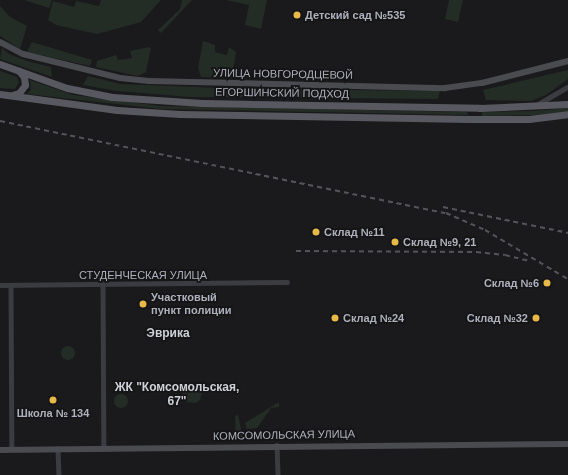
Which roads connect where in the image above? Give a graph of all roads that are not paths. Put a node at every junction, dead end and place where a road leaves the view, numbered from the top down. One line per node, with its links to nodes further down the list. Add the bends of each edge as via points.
1 (0, 42): 2 (street, УЛИЦА НОВГОРОДЦЕВОЙ, via 23,54 120,78 149,81 445,88 482,83)
2 (568, 61)
3 (0, 64): 4 (main road, ЕГОРШИНСКИЙ ПОДХОД)
4 (14, 69): 7 (main road, via 22,74 25,85 19,93); 9 (main road, ЕГОРШИНСКИЙ ПОДХОД, via 67,88 112,97 259,104)
5 (568, 87): 9 (street)
6 (0, 94): 7 (main road, ЕГОРШИНСКИЙ ПОДХОД)
7 (8, 95): 11 (main road, ЕГОРШИНСКИЙ ПОДХОД, via 117,110 180,114)
8 (568, 104): 9 (main road, ЕГОРШИНСКИЙ ПОДХОД)
9 (530, 108)
10 (568, 114): 11 (main road, ЕГОРШИНСКИЙ ПОДХОД)
11 (529, 119): 12 (main road)
12 (568, 120)
13 (287, 282): 14 (street, СТУДЕНЧЕСКАЯ УЛИЦА)
14 (103, 284): 16 (street, СТУДЕНЧЕСКАЯ УЛИЦА); 20 (street)
15 (0, 285): 16 (street, СТУДЕНЧЕСКАЯ УЛИЦА)
16 (11, 285): 21 (street)
17 (568, 444): 18 (street, КОМСОМОЛЬСКАЯ УЛИЦА)
18 (278, 445): 20 (street, КОМСОМОЛЬСКАЯ УЛИЦА); 24 (street)
19 (58, 448): 20 (street, КОМСОМОЛЬСКАЯ УЛИЦА); 21 (street, КОМСОМОЛЬСКАЯ УЛИЦА); 23 (street)
20 (104, 448)
21 (12, 449): 22 (street, КОМСОМОЛЬСКАЯ УЛИЦА)
22 (0, 450)
23 (59, 475)
24 (278, 475)

